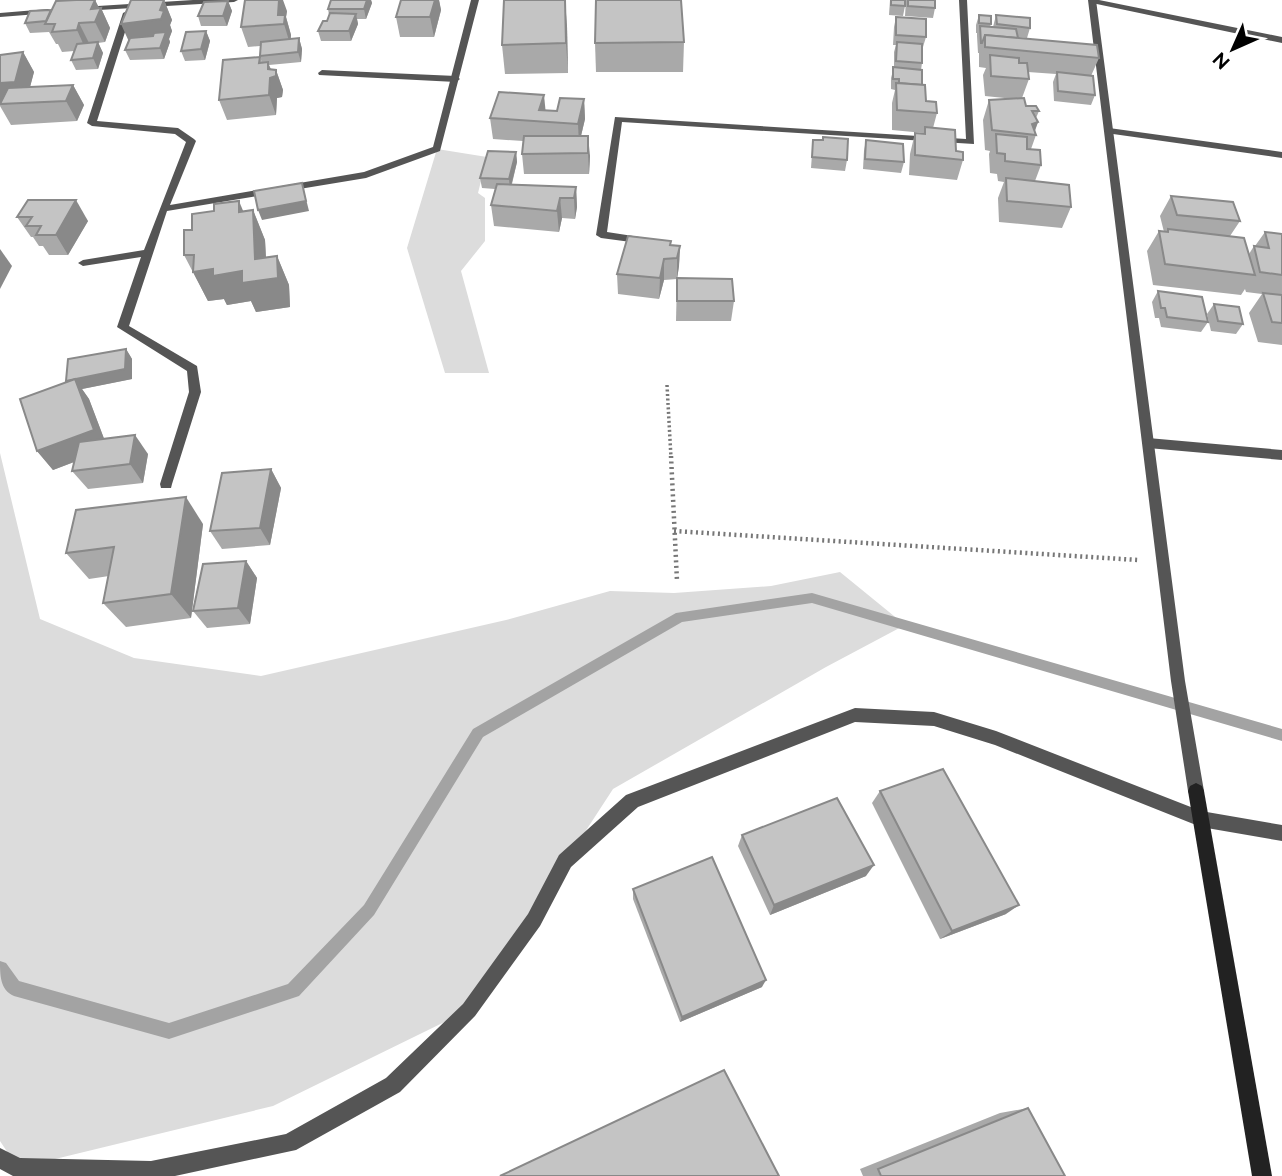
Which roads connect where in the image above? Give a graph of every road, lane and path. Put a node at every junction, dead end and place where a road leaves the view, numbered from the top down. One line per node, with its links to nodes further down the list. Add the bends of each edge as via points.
1 (234, 0): 5 (street)
2 (475, 0): 12 (street)
3 (963, 0): 16 (street, via 971,142 618,119 601,235)
4 (1092, 1): 10 (street); 13 (street)
5 (172, 2): 6 (street)
6 (129, 7): 7 (street); 15 (street, via 92,123 178,131 191,141)
7 (69, 10)
8 (55, 11): 9 (street)
9 (0, 15)
10 (1282, 40)
11 (322, 73): 12 (street)
12 (456, 79): 15 (street, via 437,149 366,175)
13 (1109, 131): 14 (street); 20 (street)
14 (1282, 155)
15 (163, 209): 17 (street)
16 (653, 242)
17 (148, 253): 18 (street); 22 (street, via 123,327 193,369 195,393)
18 (83, 263)
19 (667, 385): 23 (path)
20 (1148, 443): 21 (street); 24 (street)
21 (1282, 455)
22 (166, 484)
23 (674, 531): 24 (path); 25 (path)
24 (1163, 562): 26 (street)
25 (677, 581)
26 (1196, 791): 27 (street)
27 (1201, 819): 28 (street); 29 (street, via 996,738 934,719 855,715 632,801 565,860 534,920 460,1019 393,1085 289,1143 151,1171 18,1168); 30 (street)
28 (1282, 833)
29 (0, 1158)
30 (1262, 1176)

